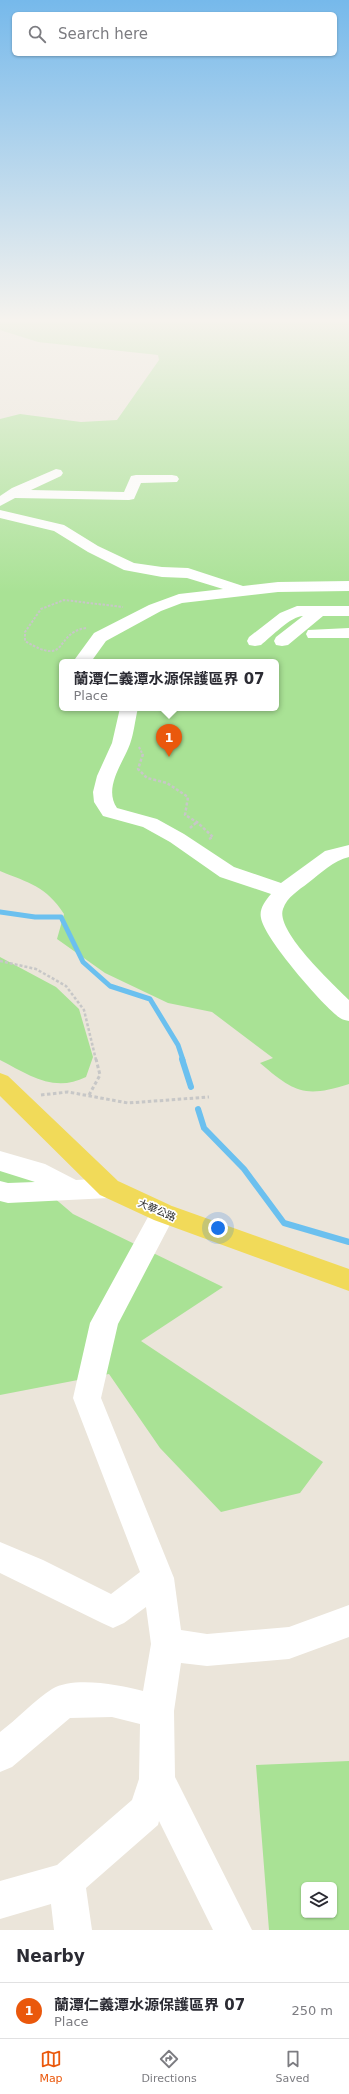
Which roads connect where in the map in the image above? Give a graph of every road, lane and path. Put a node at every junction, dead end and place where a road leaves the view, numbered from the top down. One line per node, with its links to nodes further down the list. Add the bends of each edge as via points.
1 (56, 473): 3 (street)
2 (172, 479): 3 (street, via 136,479 129,496)
3 (12, 494): 4 (street)
4 (0, 502)
5 (0, 514): 6 (street, via 59,528)
6 (93, 549): 7 (street); 9 (street, via 130,567 188,573)
7 (152, 559)
8 (349, 586): 9 (street)
9 (245, 590): 18 (street, via 179,598 155,608 100,637)
10 (123, 607): 13 (path, via 64,600 42,609 25,632 25,641 44,652 53,653 61,648 64,640 75,629)
11 (318, 612): 12 (street); 16 (street, via 298,611 286,616); 17 (street)
12 (349, 612)
13 (88, 628)
14 (314, 634): 15 (street)
15 (349, 634)
16 (256, 641)
17 (282, 641)
18 (84, 659)
19 (128, 711): 20 (street)
20 (123, 735): 21 (street, via 114,762 105,778 103,802 110,812 150,823); 21 (path, via 142,740 138,748 143,754 138,769 146,778 171,786 188,797 185,815 213,837)
21 (193, 849): 23 (street, via 227,872)
22 (349, 851): 23 (street, via 332,854)
23 (284, 891): 25 (street, via 273,904 272,920 292,952)
24 (0, 961): 27 (path, via 36,969 66,986 84,1010 100,1075)
25 (349, 1013)
26 (7, 1090): 27 (path); 30 (main road, 大華公路)
27 (89, 1095): 28 (path, via 128,1103)
28 (209, 1097)
29 (0, 1161): 31 (street, via 36,1171)
30 (109, 1188): 31 (street); 33 (main road, 大華公路)
31 (74, 1190): 32 (street, via 8,1193)
32 (0, 1191)
33 (163, 1213): 34 (main road, 大華公路); 36 (street, via 104,1323 87,1398)
34 (349, 1280)
35 (0, 1557): 36 (street, via 113,1612)
36 (158, 1578): 38 (street)
37 (349, 1621): 38 (street, via 289,1643 207,1650)
38 (167, 1644): 39 (street)
39 (156, 1710): 40 (street, via 112,1700 64,1701); 41 (street)
40 (0, 1755)
41 (157, 1779): 42 (street, via 146,1812); 45 (street)
42 (67, 1881): 43 (street); 44 (street)
43 (0, 1900)
44 (73, 1930)
45 (233, 1930)

